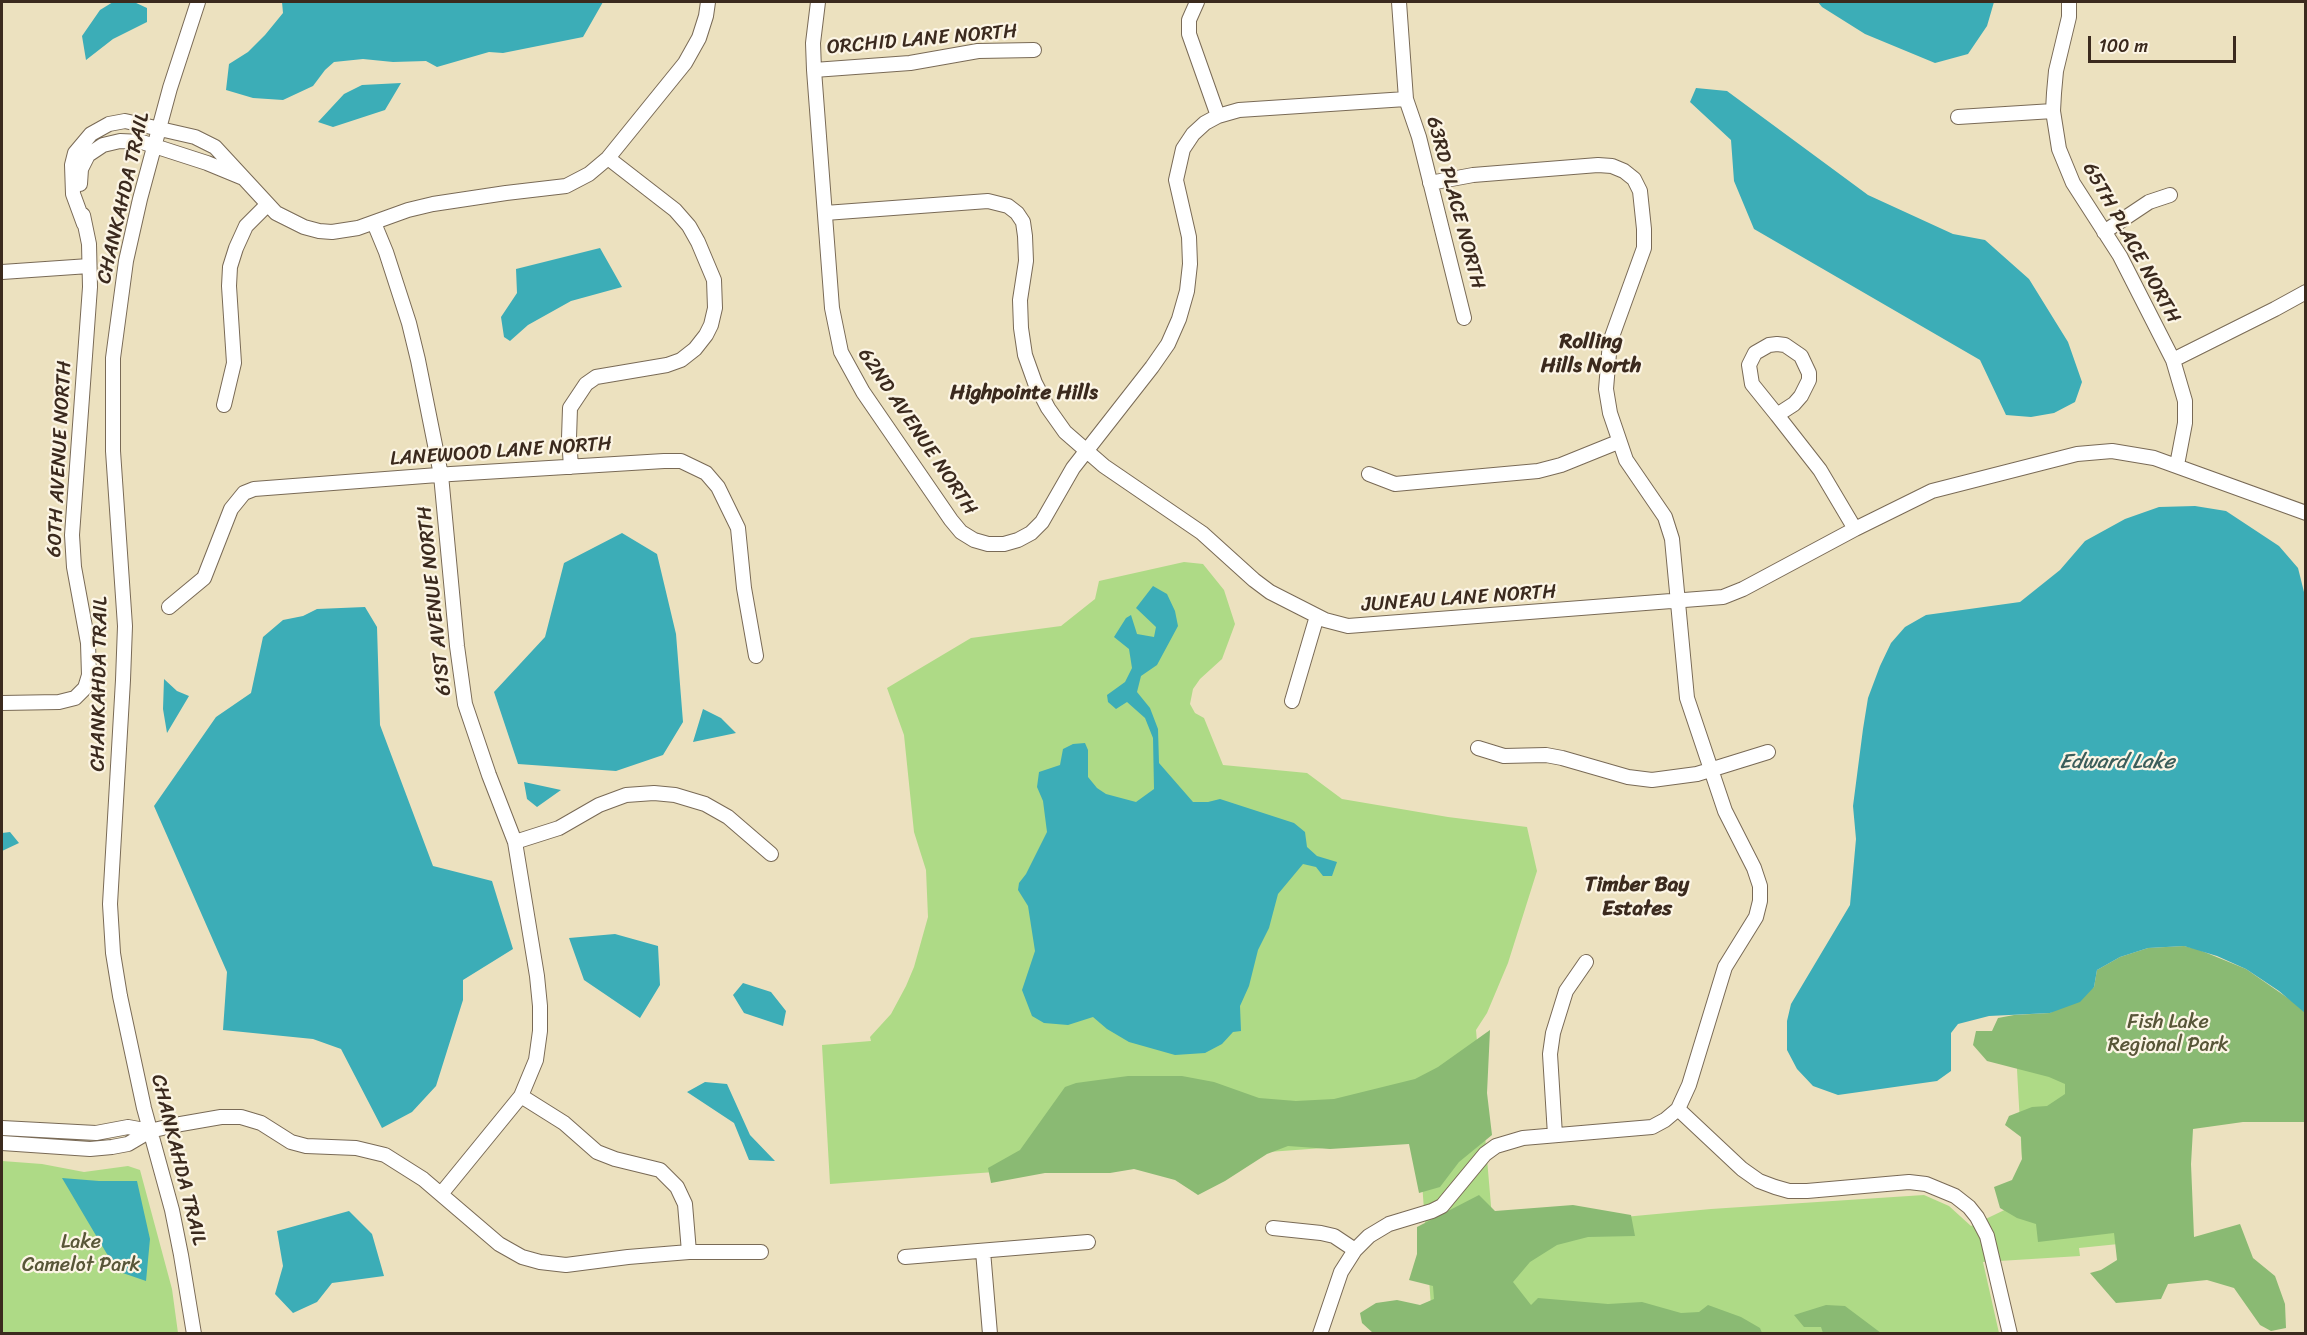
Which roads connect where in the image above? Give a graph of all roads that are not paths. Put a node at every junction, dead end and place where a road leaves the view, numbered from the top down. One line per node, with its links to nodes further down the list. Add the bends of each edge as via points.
1 (198, 2): 13 (street, CHANKAHDA TRAIL)
2 (708, 2): 15 (street, via 699,38 685,63)
3 (818, 2): 8 (street, 62ND AVENUE NORTH)
4 (1197, 2): 11 (street, via 1189,20 1189,34)
5 (1399, 2): 9 (street, 63RD PLACE NORTH)
6 (2069, 2): 10 (street, 65TH PLACE NORTH)
7 (1034, 50): 8 (street, ORCHID LANE NORTH, via 978,51 910,63)
8 (814, 70): 20 (street, 62ND AVENUE NORTH)
9 (1406, 99): 11 (street, via 1239,110); 17 (street, 63RD PLACE NORTH)
10 (2053, 111): 12 (street); 23 (street, 65TH PLACE NORTH, via 2064,164)
11 (1218, 116): 32 (street, 62ND AVENUE NORTH, via 1193,134 1178,164 1176,180 1189,237 1190,264 1179,319 1152,367)
12 (1958, 117)
13 (159, 128): 14 (street, CHANKAHDA TRAIL); 16 (street, via 195,137 214,147); 22 (street, via 117,122 100,128 82,143 75,153 71,178)
14 (154, 145): 16 (street); 22 (street, via 120,141 103,145 88,155 79,192); 54 (street, CHANKAHDA TRAIL, via 124,273 113,358 112,405 124,627 110,904 120,996)
15 (608, 158): 21 (street, via 566,186 433,204); 34 (street, via 675,210 689,226 714,280 715,308 706,335 681,360 596,377 586,384 570,408)
16 (241, 177): 19 (street)
17 (1430, 183): 27 (street, 63RD PLACE NORTH); 31 (street, via 1473,175 1598,165 1612,166 1634,179 1643,203 1644,248 1617,319 1607,366 1606,389)
18 (2170, 195): 23 (street, via 2148,202)
19 (267, 205): 21 (street, via 304,227 319,231 343,231); 29 (street, via 246,226 230,267 234,363)
20 (825, 213): 32 (street, JUNEAU LANE NORTH, via 988,201 1008,206 1017,213 1023,222 1026,250 1020,300 1025,355 1048,408); 32 (street, 62ND AVENUE NORTH, via 832,308 841,352 863,392 960,532 988,544 1011,542 1031,533)
21 (374, 223): 36 (street, 61ST AVENUE NORTH, via 409,323)
22 (84, 224): 24 (street, 60TH AVENUE NORTH)
23 (2104, 232): 28 (street, 65TH PLACE NORTH)
24 (89, 266): 25 (street); 44 (street, 60TH AVENUE NORTH, via 72,535 89,675 85,688 75,698)
25 (2, 272)
26 (2306, 292): 28 (street)
27 (1464, 318)
28 (2173, 360): 33 (street, 65TH PLACE NORTH, via 2185,401 2186,423)
29 (224, 405)
30 (1777, 415): 30 (street, via 1794,404 1809,380 1801,356 1777,344 1755,354 1749,365 1752,384); 38 (street, via 1820,470)
31 (1618, 442): 35 (street, via 1538,471 1395,484); 39 (street, via 1665,517 1672,539)
32 (1086, 452): 41 (street, JUNEAU LANE NORTH, via 1202,533 1270,592)
33 (2177, 465): 37 (street, JUNEAU LANE NORTH); 38 (street, JUNEAU LANE NORTH, via 2129,453 2077,454 1932,491)
34 (571, 467): 36 (street, LANEWOOD LANE NORTH); 42 (street, LANEWOOD LANE NORTH, via 681,461 706,473 718,486 738,528)
35 (1370, 474)
36 (441, 475): 40 (street, LANEWOOD LANE NORTH, via 272,487 244,493 231,509 204,578); 48 (street, 61ST AVENUE NORTH, via 465,704)
37 (2306, 513)
38 (1855, 529): 39 (street, JUNEAU LANE NORTH, via 1743,589 1723,597)
39 (1678, 602): 41 (street, JUNEAU LANE NORTH, via 1360,626); 47 (street, via 1687,698)
40 (169, 607)
41 (1317, 616): 43 (street)
42 (756, 656)
43 (1292, 701)
44 (2, 703)
45 (1478, 748): 47 (street, via 1504,756 1546,755 1652,780)
46 (1768, 752): 47 (street)
47 (1711, 770): 52 (street, via 1725,811 1754,868 1760,902 1756,917 1725,967)
48 (515, 842): 49 (street, via 559,828 626,795 654,793 675,795 713,808 728,816); 51 (street, 61ST AVENUE NORTH, via 537,976 540,1023 536,1060)
49 (771, 854)
50 (1586, 962): 55 (street, via 1566,991 1553,1032 1550,1054)
51 (521, 1096): 57 (street, 61ST AVENUE NORTH); 62 (street, via 564,1123 597,1152 660,1170 677,1187 685,1204)
52 (1678, 1109): 55 (street, via 1652,1126); 68 (street, via 1742,1169 1775,1187 1807,1191 1908,1182 1941,1188 1955,1196 1973,1212 1987,1236)
53 (2, 1128): 54 (street, via 96,1133 128,1127)
54 (150, 1131): 56 (street, via 128,1144 90,1149); 57 (street, via 200,1120 241,1117 306,1146 356,1148 385,1155); 65 (street, CHANKAHDA TRAIL, via 179,1244)
55 (1555, 1135): 60 (street, via 1496,1146 1442,1206 1389,1224)
56 (2, 1143)
57 (441, 1194): 62 (street, via 499,1244 540,1262 566,1265)
58 (1273, 1228): 60 (street, via 1334,1236)
59 (1088, 1242): 61 (street)
60 (1355, 1250): 67 (street, via 1341,1272)
61 (983, 1251): 64 (street); 66 (street)
62 (689, 1252): 63 (street)
63 (761, 1252)
64 (905, 1257)
65 (194, 1334)
66 (990, 1334)
67 (1320, 1334)
68 (2010, 1334)

